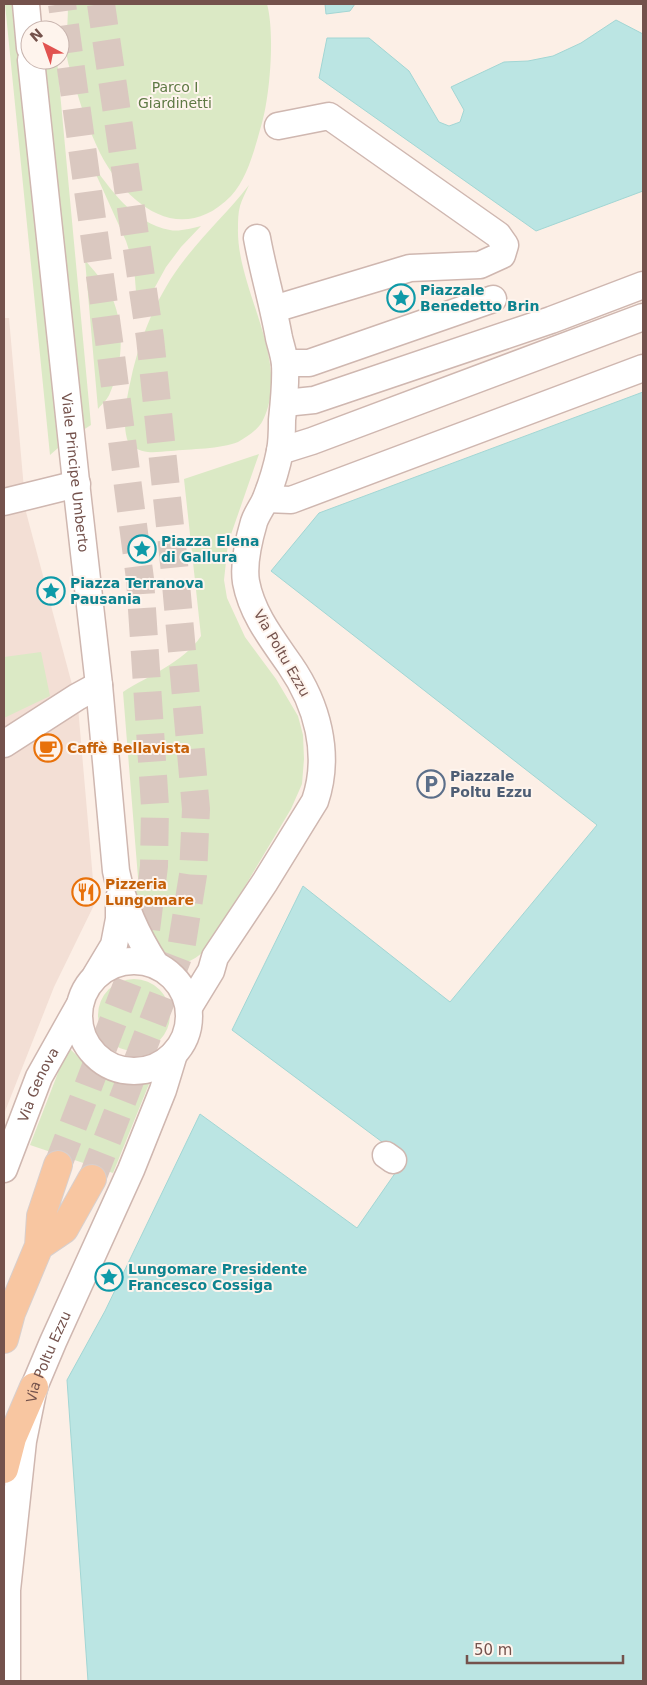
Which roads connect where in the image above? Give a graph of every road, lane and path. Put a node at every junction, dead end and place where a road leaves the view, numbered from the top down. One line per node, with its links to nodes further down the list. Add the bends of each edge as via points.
1 (26, 4): 3 (street)
2 (38, 4): 4 (street)
3 (28, 20)
4 (35, 20)
5 (32, 70): 18 (street, Viale Principe Umberto)
6 (278, 126): 8 (street, via 329,116 498,235 505,245 502,255)
7 (257, 238): 11 (street, Via Poltu Ezzu)
8 (480, 265): 10 (street); 11 (street, via 410,268)
9 (643, 286): 13 (street)
10 (493, 298): 13 (street, via 501,303 505,313 503,325); 14 (street, via 309,363)
11 (274, 308): 14 (street, Via Poltu Ezzu)
12 (643, 317): 17 (street)
13 (494, 339): 16 (street, via 314,400)
14 (284, 363): 16 (street, Via Poltu Ezzu)
15 (643, 368): 19 (street, via 290,500)
16 (285, 403): 17 (street, Via Poltu Ezzu)
17 (280, 451): 19 (street, Via Poltu Ezzu)
18 (76, 484): 20 (street); 21 (street, Viale Principe Umberto)
19 (266, 499): 24 (street, Via Poltu Ezzu, via 255,520 247,552 249,594 268,635 303,685 321,741 323,763 316,801)
20 (4, 502)
21 (99, 685): 22 (street); 23 (street, Viale Principe Umberto)
22 (4, 744)
23 (119, 885): 25 (street, Viale Principe Umberto, via 131,920 146,949); 26 (street, Viale Principe Umberto, via 119,919 114,945)
24 (215, 958): 25 (street, Via Poltu Ezzu, via 195,973); 28 (street, Via Poltu Ezzu, via 212,971)
25 (166, 972): 26 (street, via 146,962 127,961); 28 (street, via 183,990)
26 (96, 975): 27 (street)
27 (80, 1004): 29 (street, via 79,1023 83,1037 92,1053 108,1065 126,1071 145,1070 160,1065); 31 (street, Via Genova, via 39,1077)
28 (189, 1007): 29 (street, via 188,1030)
29 (174, 1054): 35 (street, Via Poltu Ezzu, via 131,1170)
30 (58, 1165): 33 (main road, via 41,1216)
31 (4, 1169)
32 (92, 1179): 33 (main road, via 64,1229)
33 (39, 1246): 34 (main road, via 11,1313)
34 (4, 1339)
35 (34, 1386): 36 (main road, via 12,1438); 37 (street, Via Poltu Ezzu, via 23,1441 7,1590)
36 (4, 1469)
37 (7, 1681)

